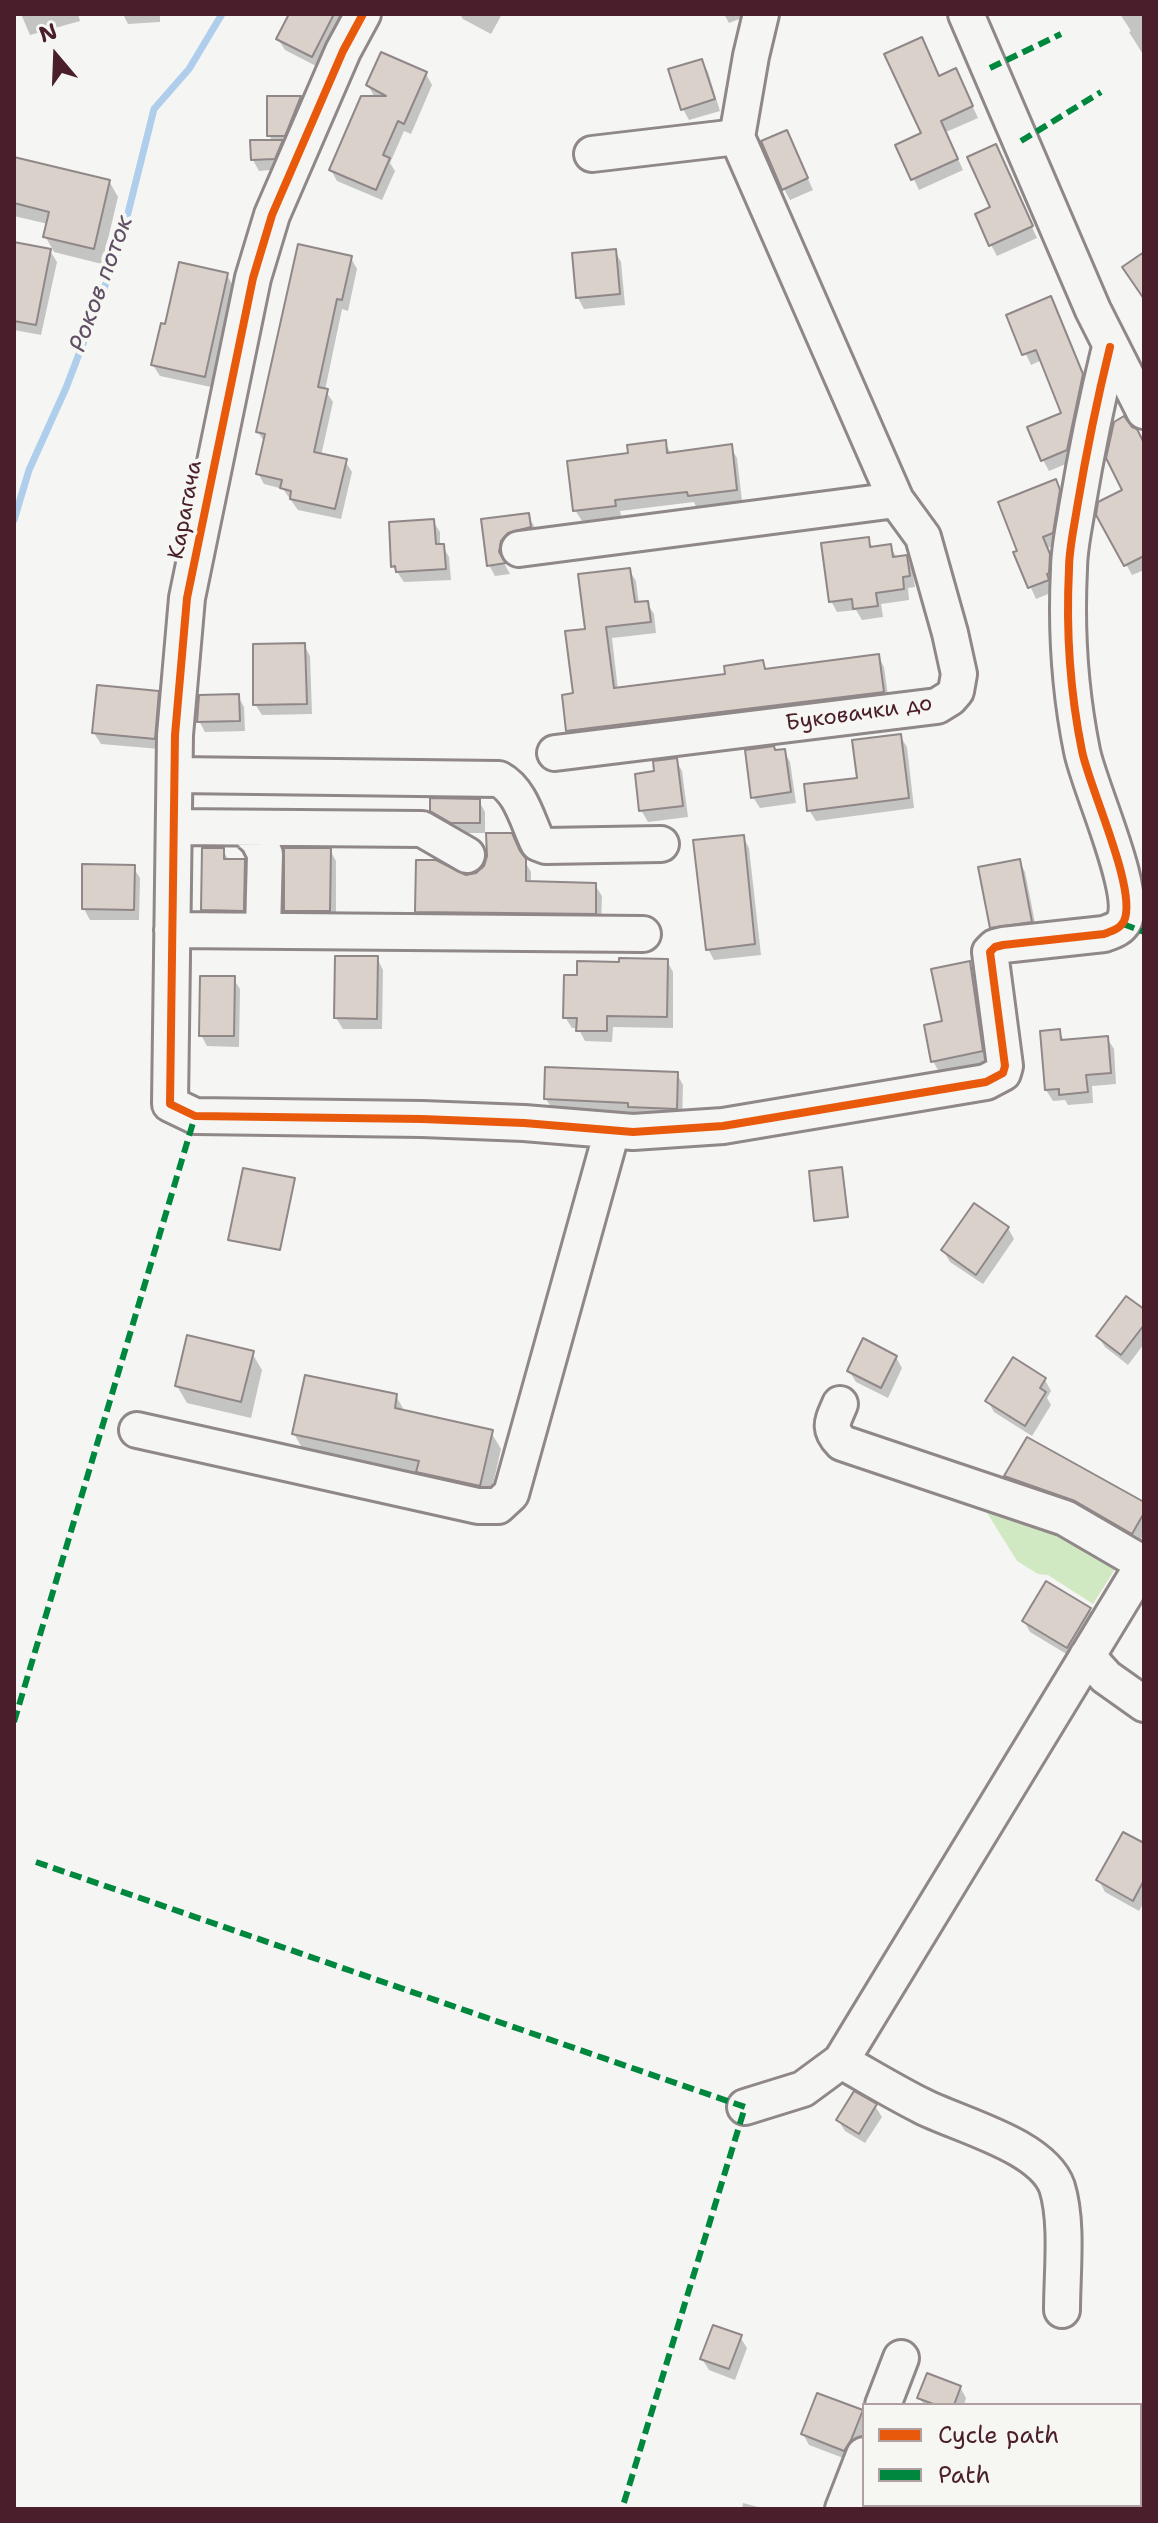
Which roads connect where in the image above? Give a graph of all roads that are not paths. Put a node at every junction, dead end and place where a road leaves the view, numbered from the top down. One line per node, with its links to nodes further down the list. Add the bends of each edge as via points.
1 (363, 14): 11 (street, Карагача, via 272,215 253,278 187,598)
2 (761, 14): 4 (street)
3 (966, 14): 6 (street)
4 (737, 137): 5 (street); 8 (street, Буковачки до)
5 (592, 154)
6 (1110, 347): 7 (street); 19 (street, via 1081,487 1069,566 1068,616 1082,753 1125,892 1123,924 1104,934 1003,945 990,952 1005,1066 997,1078 723,1126)
7 (1144, 411)
8 (896, 500): 9 (street); 10 (street, Буковачки до, via 923,537 950,633 959,674 950,698 937,706)
9 (519, 549)
10 (555, 753)
11 (175, 775): 12 (street, Карагача); 14 (street, via 499,779 520,801 538,843)
12 (174, 827): 13 (street); 16 (street, Карагача)
13 (245, 828): 15 (street, via 422,829); 17 (street, via 265,854)
14 (661, 844)
15 (467, 855)
16 (172, 930): 17 (street); 19 (street, Карагача, via 170,1104 195,1116 422,1119)
17 (263, 930): 18 (street)
18 (643, 934)
19 (612, 1131): 21 (street, via 511,1494 498,1506 478,1506)
20 (840, 1404): 22 (street, via 832,1424 842,1443 1065,1518)
21 (137, 1430)
22 (1142, 1576): 23 (street)
23 (1087, 1656): 24 (street); 25 (street)
24 (1144, 1704)
25 (841, 2061): 26 (street, via 803,2089); 27 (street, via 1041,2164 1056,2185 1062,2221)
26 (745, 2107)
27 (1062, 2310)
28 (901, 2358): 29 (street)
29 (884, 2403)
30 (862, 2460): 31 (street)
31 (843, 2509)

